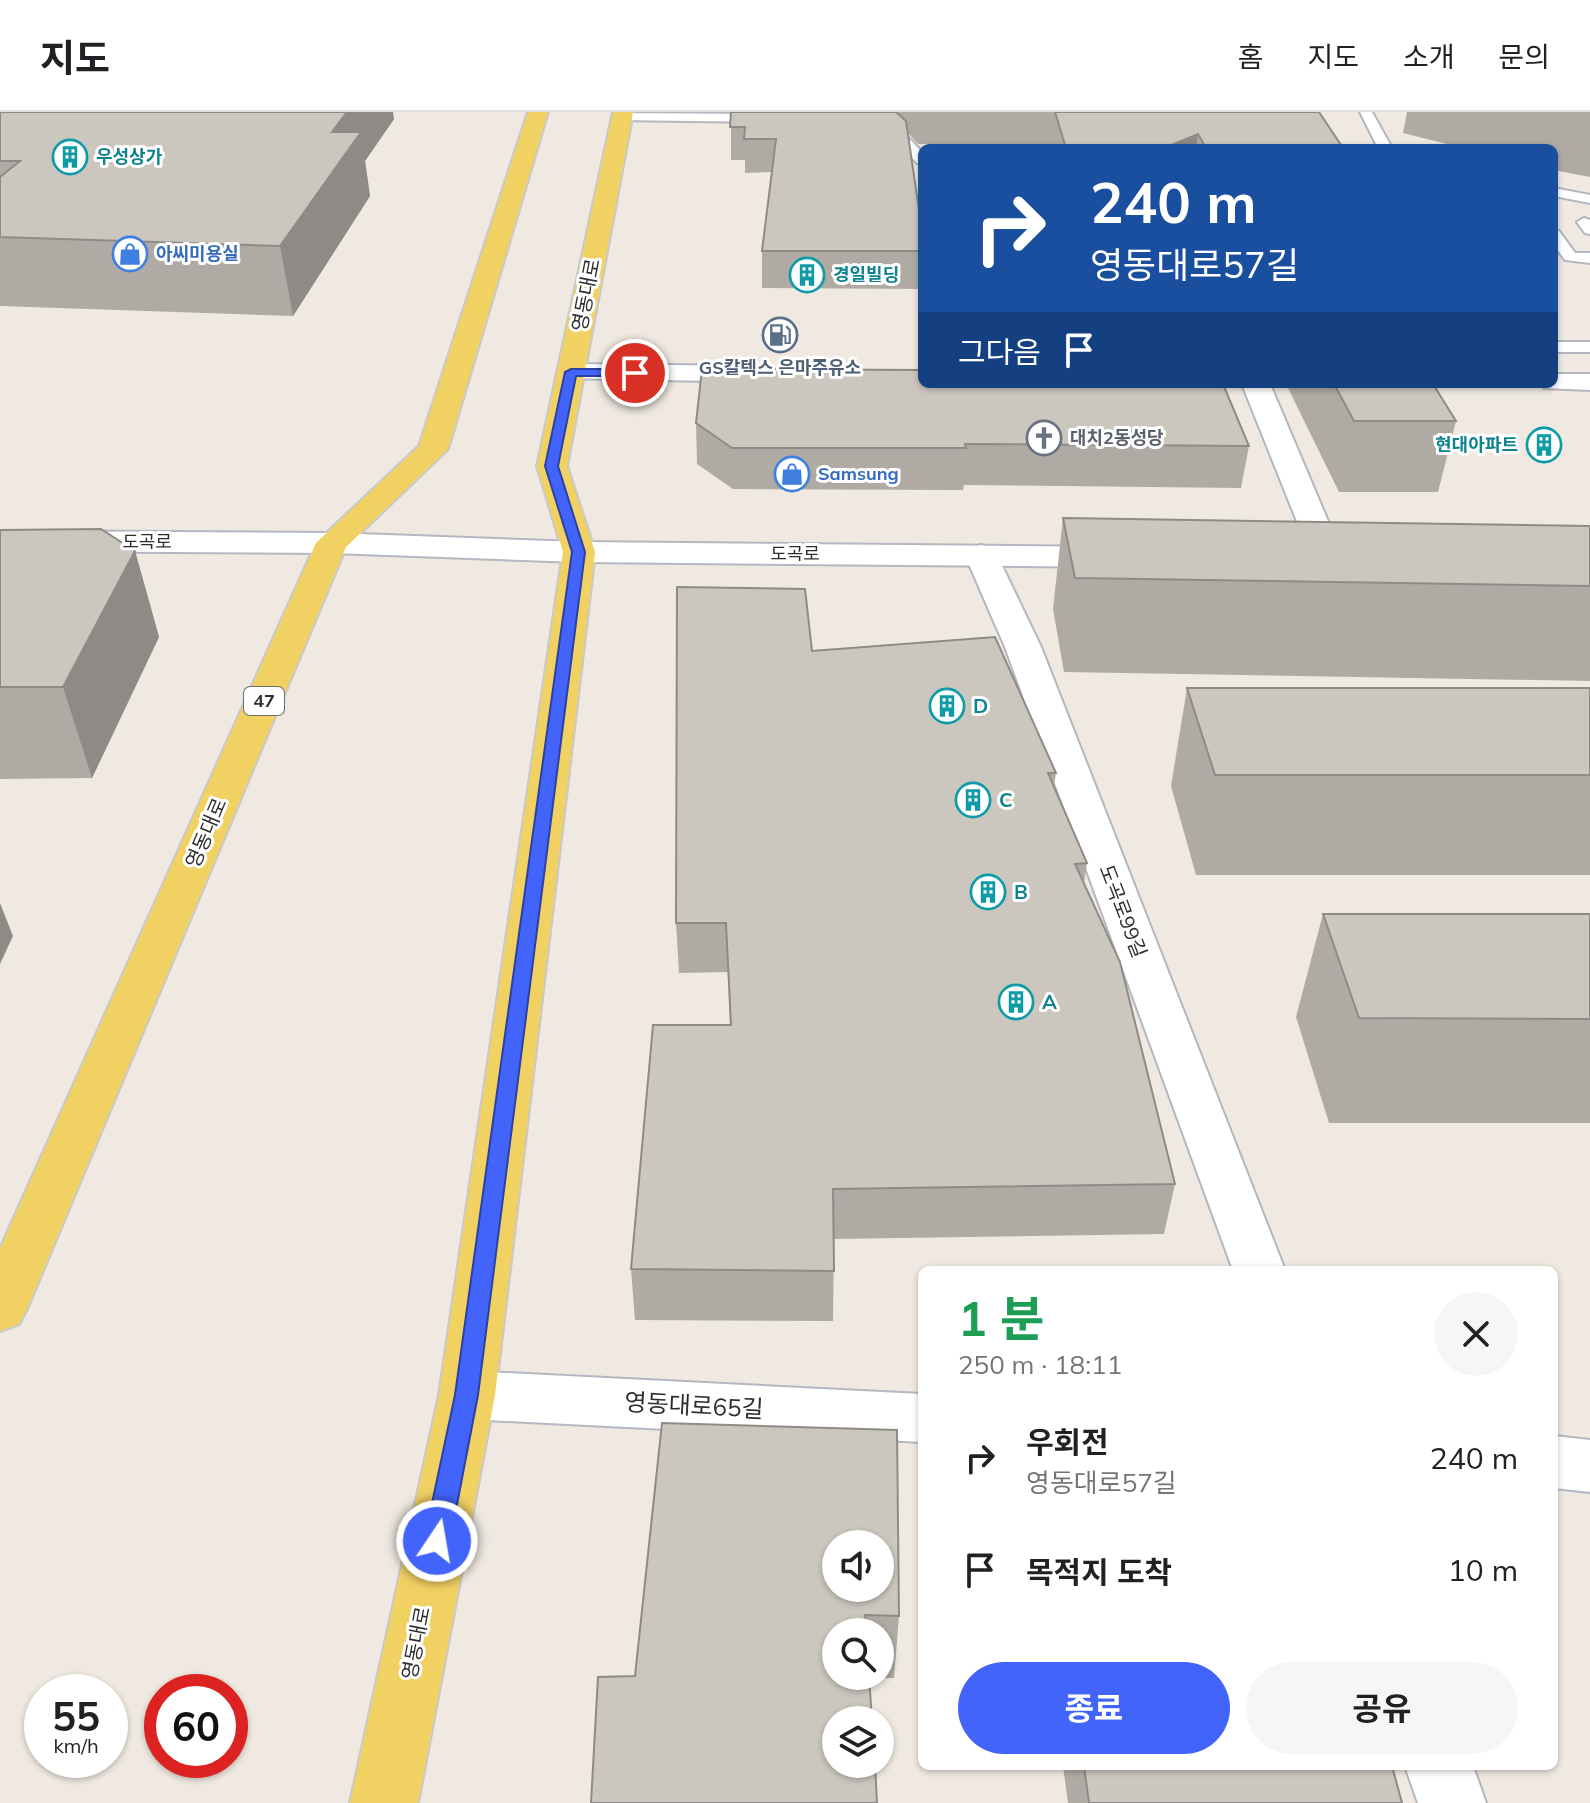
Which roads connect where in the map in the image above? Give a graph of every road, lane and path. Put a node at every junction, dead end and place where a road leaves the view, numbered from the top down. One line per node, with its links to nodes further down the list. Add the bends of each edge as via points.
1 (538, 112): 20 (main road, 영동대로 / 47, via 433,449)
2 (1366, 112): 6 (lane)
3 (622, 115): 5 (lane); 14 (main road, 영동대로)
4 (874, 116): 7 (lane)
5 (790, 118)
6 (1383, 144)
7 (918, 156)
8 (1558, 193): 9 (lane)
9 (1590, 199)
10 (1558, 240): 11 (lane, via 1570,257)
11 (1590, 258)
12 (1558, 347): 13 (lane)
13 (1590, 347)
14 (571, 372): 15 (street); 21 (main road, 영동대로, via 552,466)
15 (778, 374)
16 (1558, 382): 17 (street)
17 (1590, 382)
18 (1258, 388): 24 (street)
19 (0, 541): 20 (street, 도곡로)
20 (332, 543): 21 (street, 도곡로); 26 (main road, 영동대로 / 47)
21 (579, 552): 22 (street, 도곡로); 27 (main road, 영동대로)
22 (981, 555): 23 (street, 도곡로); 25 (street, 도곡로99길, via 1018,635)
23 (1154, 557)
24 (1328, 559)
25 (1257, 1266)
26 (0, 1309)
27 (467, 1395): 28 (street, 영동대로65길); 32 (main road, 영동대로)
28 (918, 1418)
29 (1558, 1462): 30 (street)
30 (1590, 1466)
31 (1440, 1770): 33 (street)
32 (384, 1803)
33 (1452, 1803)

